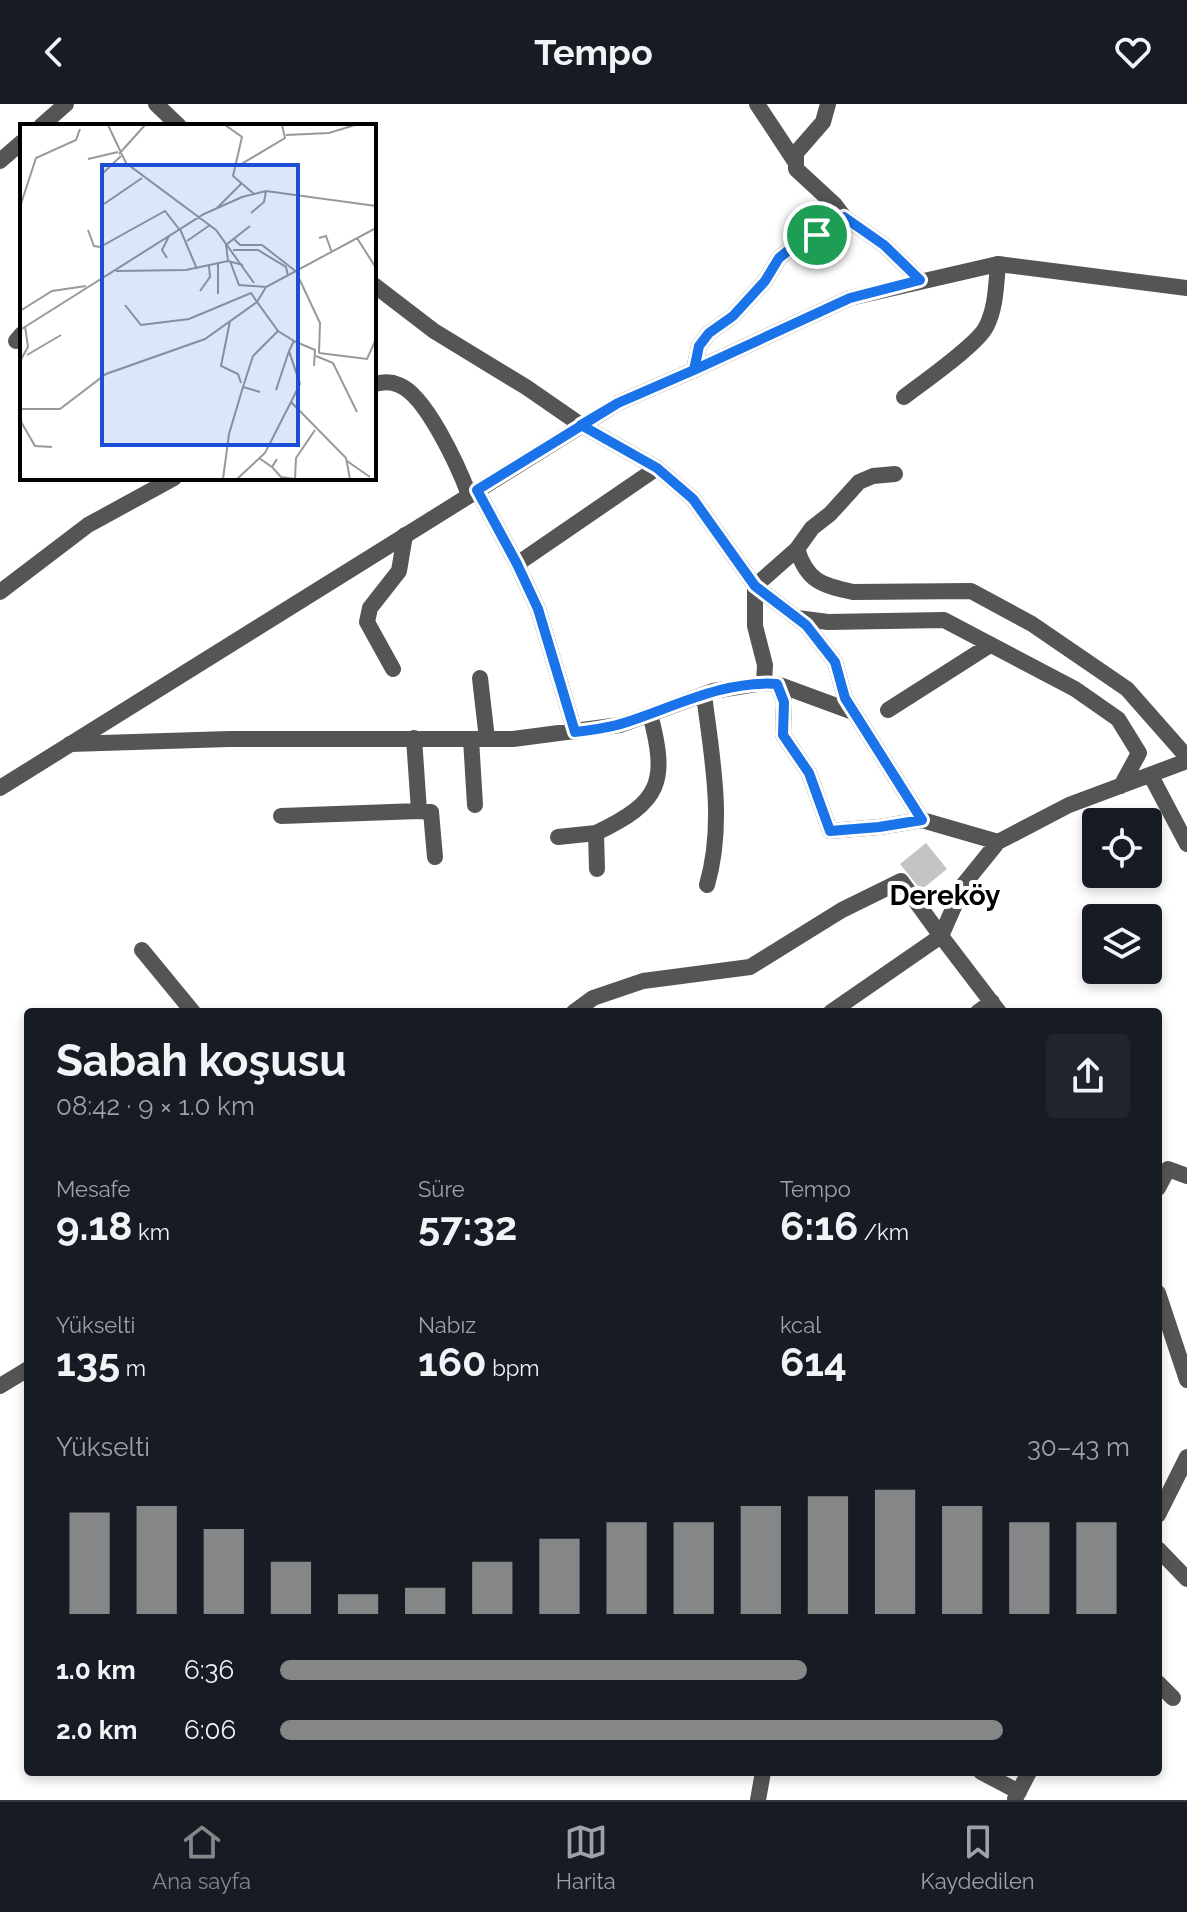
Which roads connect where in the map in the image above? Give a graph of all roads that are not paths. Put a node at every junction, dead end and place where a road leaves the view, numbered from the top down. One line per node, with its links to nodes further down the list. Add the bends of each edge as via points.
1 (66, 104): 5 (street)
2 (156, 104): 6 (street)
3 (757, 104): 9 (street)
4 (831, 106): 9 (street, via 796,153)
5 (43, 124)
6 (177, 124)
7 (20, 144): 8 (street)
8 (0, 161)
9 (796, 163): 10 (street)
10 (844, 217): 12 (street); 15 (street, via 779,258 765,281 699,346)
11 (998, 264): 12 (street); 14 (street); 17 (street, via 986,329)
12 (920, 280): 15 (street, via 850,298)
13 (376, 287): 18 (street, via 434,331)
14 (1187, 288)
15 (694, 370): 18 (street)
16 (376, 383): 22 (street, via 401,385 417,399)
17 (904, 397)
18 (581, 425): 19 (street); 22 (street)
19 (657, 468): 25 (street); 26 (street, via 693,499)
20 (895, 474): 24 (street, via 859,482)
21 (170, 480): 27 (street, via 88,525)
22 (473, 492): 23 (street); 25 (street)
23 (405, 535): 30 (street, via 399,571 370,608 367,622); 40 (street)
24 (797, 549): 26 (street); 41 (street, via 803,567 818,582 835,588 971,591 1032,624 1127,689)
25 (517, 564): 37 (street, via 538,609)
26 (755, 586): 28 (street); 32 (street, via 755,626)
27 (0, 592)
28 (797, 618): 29 (street, via 944,620); 35 (street, via 835,662)
29 (990, 645): 34 (street); 43 (street, via 1075,689 1118,719 1139,753)
30 (393, 669)
31 (480, 678): 39 (street)
32 (770, 683): 33 (street); 35 (street); 48 (street, via 784,702 783,735 809,773 830,831)
33 (704, 695): 36 (street); 55 (street, via 717,803)
34 (888, 710)
35 (853, 712): 48 (street)
36 (650, 714): 37 (street); 49 (street, via 659,748 659,781 642,806)
37 (575, 732): 39 (street)
38 (414, 738): 39 (street); 40 (street); 46 (street)
39 (479, 739): 45 (street)
40 (70, 744): 44 (street)
41 (1186, 764): 42 (street)
42 (1151, 776): 43 (street); 52 (street)
43 (1121, 786): 51 (street, via 1069,805)
44 (0, 788)
45 (475, 805)
46 (419, 811): 47 (street); 53 (street, via 431,812)
47 (281, 816)
48 (922, 820): 51 (street)
49 (596, 833): 50 (street); 54 (street)
50 (558, 837)
51 (998, 842): 56 (street, via 964,884)
52 (1187, 844)
53 (435, 857)
54 (597, 869)
55 (707, 885)
56 (941, 936): 59 (street, via 901,881 750,967 643,981); 60 (street); 61 (street)
57 (142, 950): 58 (street)
58 (190, 1008)
59 (579, 1008)
60 (837, 1008)
61 (988, 1008)
62 (1163, 1166): 63 (street)
63 (1187, 1176)
64 (1162, 1305): 66 (street)
65 (24, 1371): 67 (street)
66 (1187, 1380)
67 (0, 1386)
68 (1187, 1457): 69 (street)
69 (1162, 1507)
70 (1162, 1553): 71 (street)
71 (1187, 1579)
72 (1162, 1687): 73 (street)
73 (1173, 1698)
74 (762, 1776): 78 (street)
75 (987, 1776): 77 (street)
76 (1027, 1776): 77 (street)
77 (1017, 1796)
78 (758, 1800)

